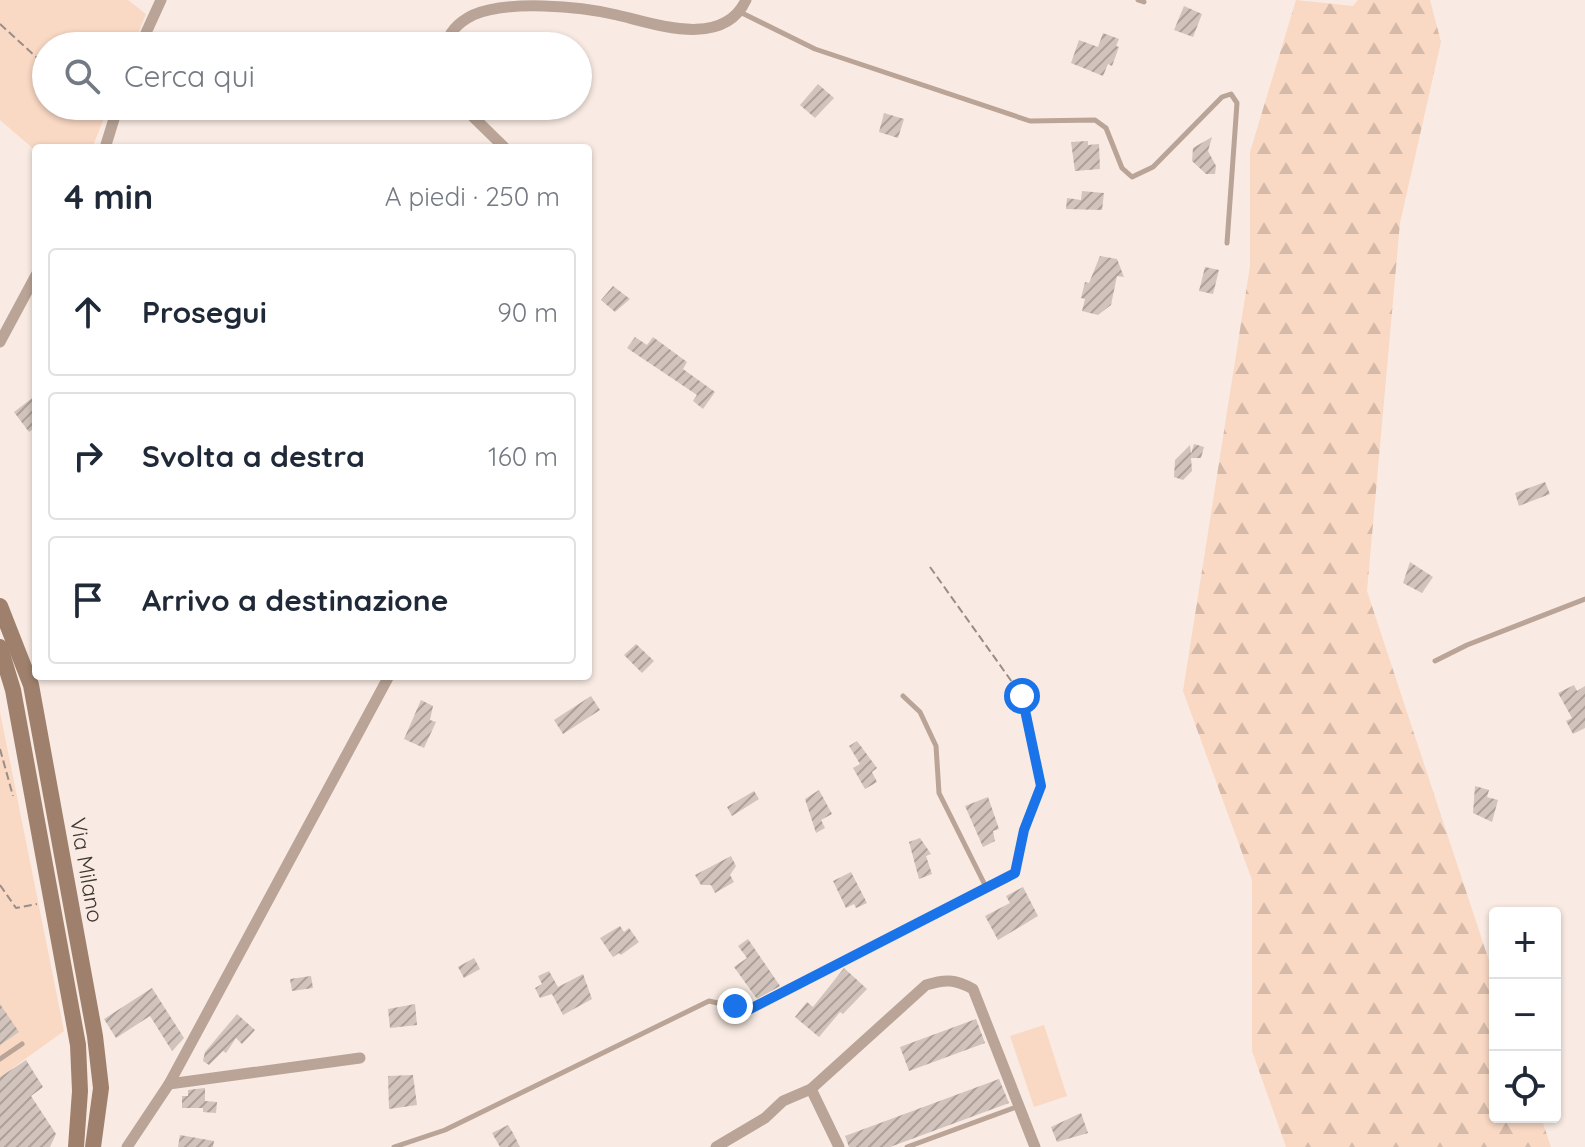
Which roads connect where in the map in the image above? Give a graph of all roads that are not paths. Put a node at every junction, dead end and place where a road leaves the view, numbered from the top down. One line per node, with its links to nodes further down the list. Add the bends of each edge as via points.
1 (161, 0): 4 (street)
2 (746, 0): 3 (street)
3 (740, 12): 5 (street, via 692,30 615,14 523,3 491,5); 10 (lane, via 815,49 1030,121 1095,120 1106,128 1122,168 1132,177 1153,167 1231,94 1237,103)
4 (146, 32)
5 (451, 32)
6 (114, 120): 8 (street)
7 (476, 120): 9 (street)
8 (106, 144)
9 (501, 144)
10 (1227, 243)
11 (32, 282): 12 (street)
12 (0, 342)
13 (1585, 599): 16 (lane)
14 (0, 606): 28 (main road, Via Milano, via 31,685 95,1036 101,1088)
15 (0, 647): 27 (main road, Via Milano, via 13,690 78,1045)
16 (1435, 661)
17 (387, 680): 24 (street)
18 (903, 696): 20 (lane, via 920,712 936,746 939,793)
19 (1009, 879): 20 (lane)
20 (987, 889): 30 (lane, via 748,1010 709,1001 445,1130)
21 (22, 1044): 23 (lane)
22 (360, 1058): 24 (street)
23 (0, 1059)
24 (169, 1084): 29 (street)
25 (811, 1089): 26 (street, via 926,985 943,979 973,989); 31 (street, via 783,1101); 32 (street)
26 (1020, 1106): 33 (lane); 34 (street)
27 (76, 1147)
28 (93, 1147)
29 (127, 1147)
30 (394, 1147)
31 (716, 1147)
32 (839, 1147)
33 (907, 1147)
34 (1035, 1147)

